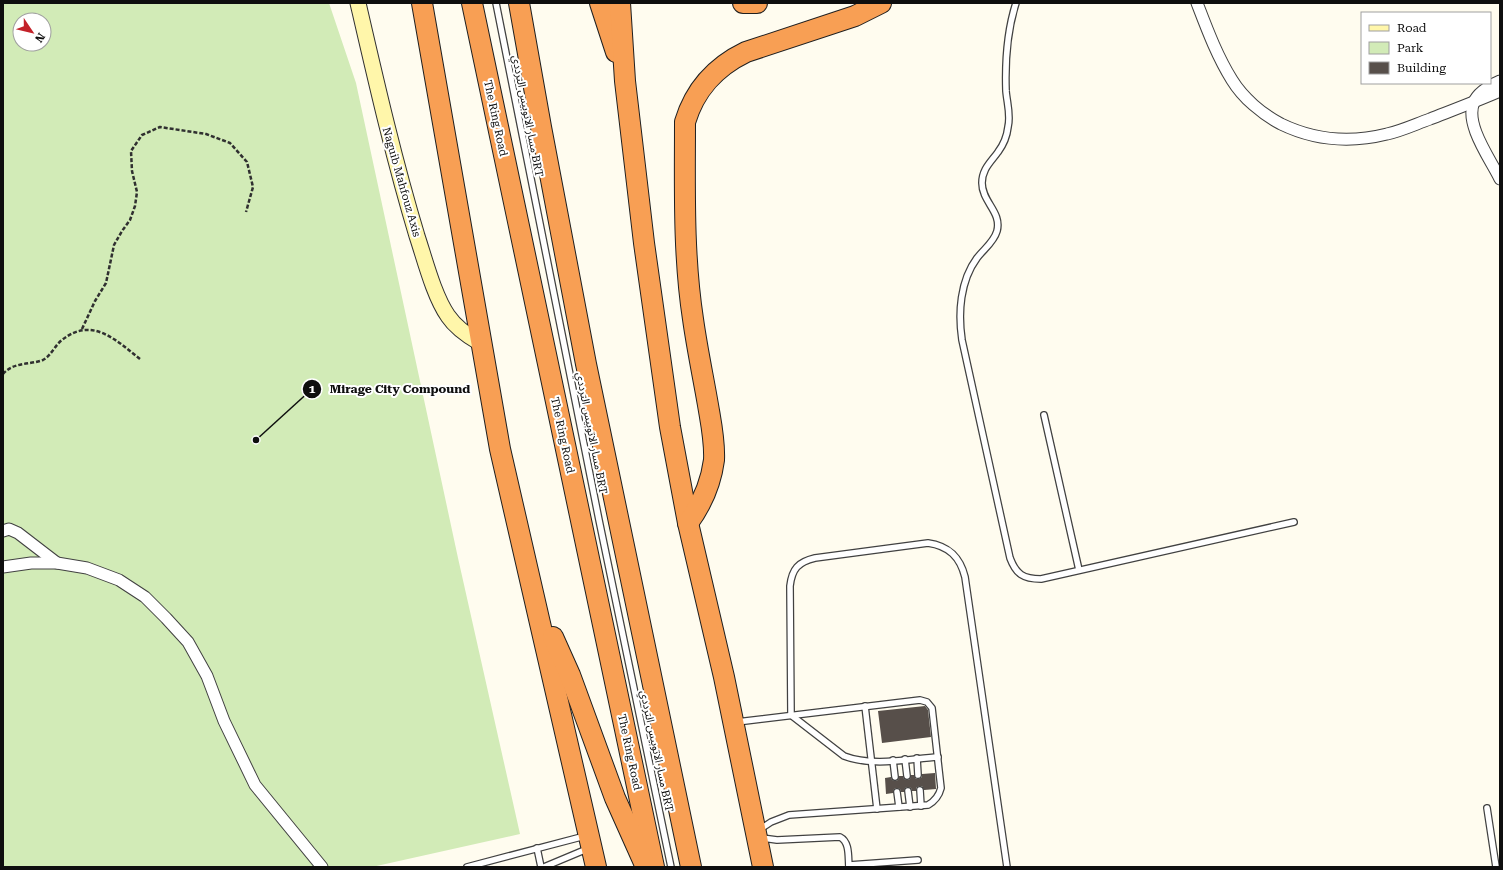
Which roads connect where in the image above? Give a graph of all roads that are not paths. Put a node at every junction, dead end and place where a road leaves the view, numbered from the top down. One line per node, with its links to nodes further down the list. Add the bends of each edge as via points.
1 (358, 3): 18 (main road, Naguib Mahfouz Axis, via 396,163 436,291 441,304 457,327)
2 (422, 3): 18 (highway)
3 (472, 3): 56 (highway, The Ring Road)
4 (496, 3): 57 (lane, مسار الاتوبيس الترددي BRT)
5 (519, 3): 58 (highway, via 586,364)
6 (600, 3): 13 (highway)
7 (620, 3): 13 (highway)
8 (744, 3): 9 (highway)
9 (757, 3)
10 (881, 3): 21 (highway, via 855,16 753,50 726,63 710,77 694,98 684,122 688,269 714,451 708,485)
11 (1016, 3): 25 (lane, via 1008,33 1006,55 1009,125 1004,144 987,164 982,176 983,192 997,216 997,230 968,275 959,323 1013,567 1020,575 1030,579)
12 (1197, 3): 16 (street, via 1207,30 1240,91 1269,116 1304,134 1335,139 1367,138 1388,134)
13 (625, 81): 21 (highway, via 670,427)
14 (1500, 81): 16 (street, via 1483,92)
15 (1500, 91): 16 (street)
16 (1474, 102): 17 (street, via 1473,121 1476,134)
17 (1500, 179)
18 (480, 343): 26 (highway, via 500,449)
19 (1044, 415): 25 (lane)
20 (1294, 522): 25 (lane)
21 (688, 524): 29 (highway)
22 (3, 531): 23 (street, via 9,529 18,533)
23 (57, 563): 24 (street, via 31,562); 51 (street, via 86,568 119,580 145,597 188,642 207,676 224,721 256,785)
24 (3, 567)
25 (1079, 570)
26 (534, 595): 47 (highway); 55 (highway, via 570,675 615,798)
27 (865, 706): 28 (lane); 30 (lane, via 920,700 927,702 932,708); 34 (lane)
28 (791, 715): 29 (lane); 34 (lane, via 844,756); 60 (lane, via 790,586 791,576 796,567 805,560 815,558 928,543 946,548 959,560 965,577)
29 (733, 722): 46 (highway)
30 (938, 756): 31 (lane); 41 (lane, via 940,793 931,803)
31 (916, 758): 32 (lane); 35 (lane)
32 (905, 759): 33 (lane); 37 (lane)
33 (893, 760): 34 (lane); 36 (lane)
34 (872, 762): 45 (lane)
35 (918, 775)
36 (895, 776)
37 (907, 776)
38 (920, 790): 41 (lane)
39 (897, 792): 42 (lane)
40 (908, 792): 43 (lane)
41 (921, 806): 43 (lane)
42 (899, 807): 43 (lane); 45 (lane)
43 (910, 807)
44 (1488, 808): 61 (lane)
45 (877, 809): 46 (lane, via 789,815 771,822)
46 (756, 835): 50 (lane, via 777,840 840,837 847,845); 59 (highway)
47 (590, 841): 48 (lane); 53 (lane); 54 (highway)
48 (537, 848): 52 (lane); 53 (lane)
49 (918, 860): 50 (lane)
50 (849, 866)
51 (322, 867)
52 (467, 867)
53 (542, 867)
54 (596, 867)
55 (646, 867)
56 (654, 867)
57 (671, 867)
58 (691, 867)
59 (763, 867)
60 (1007, 867)
61 (1496, 867)

